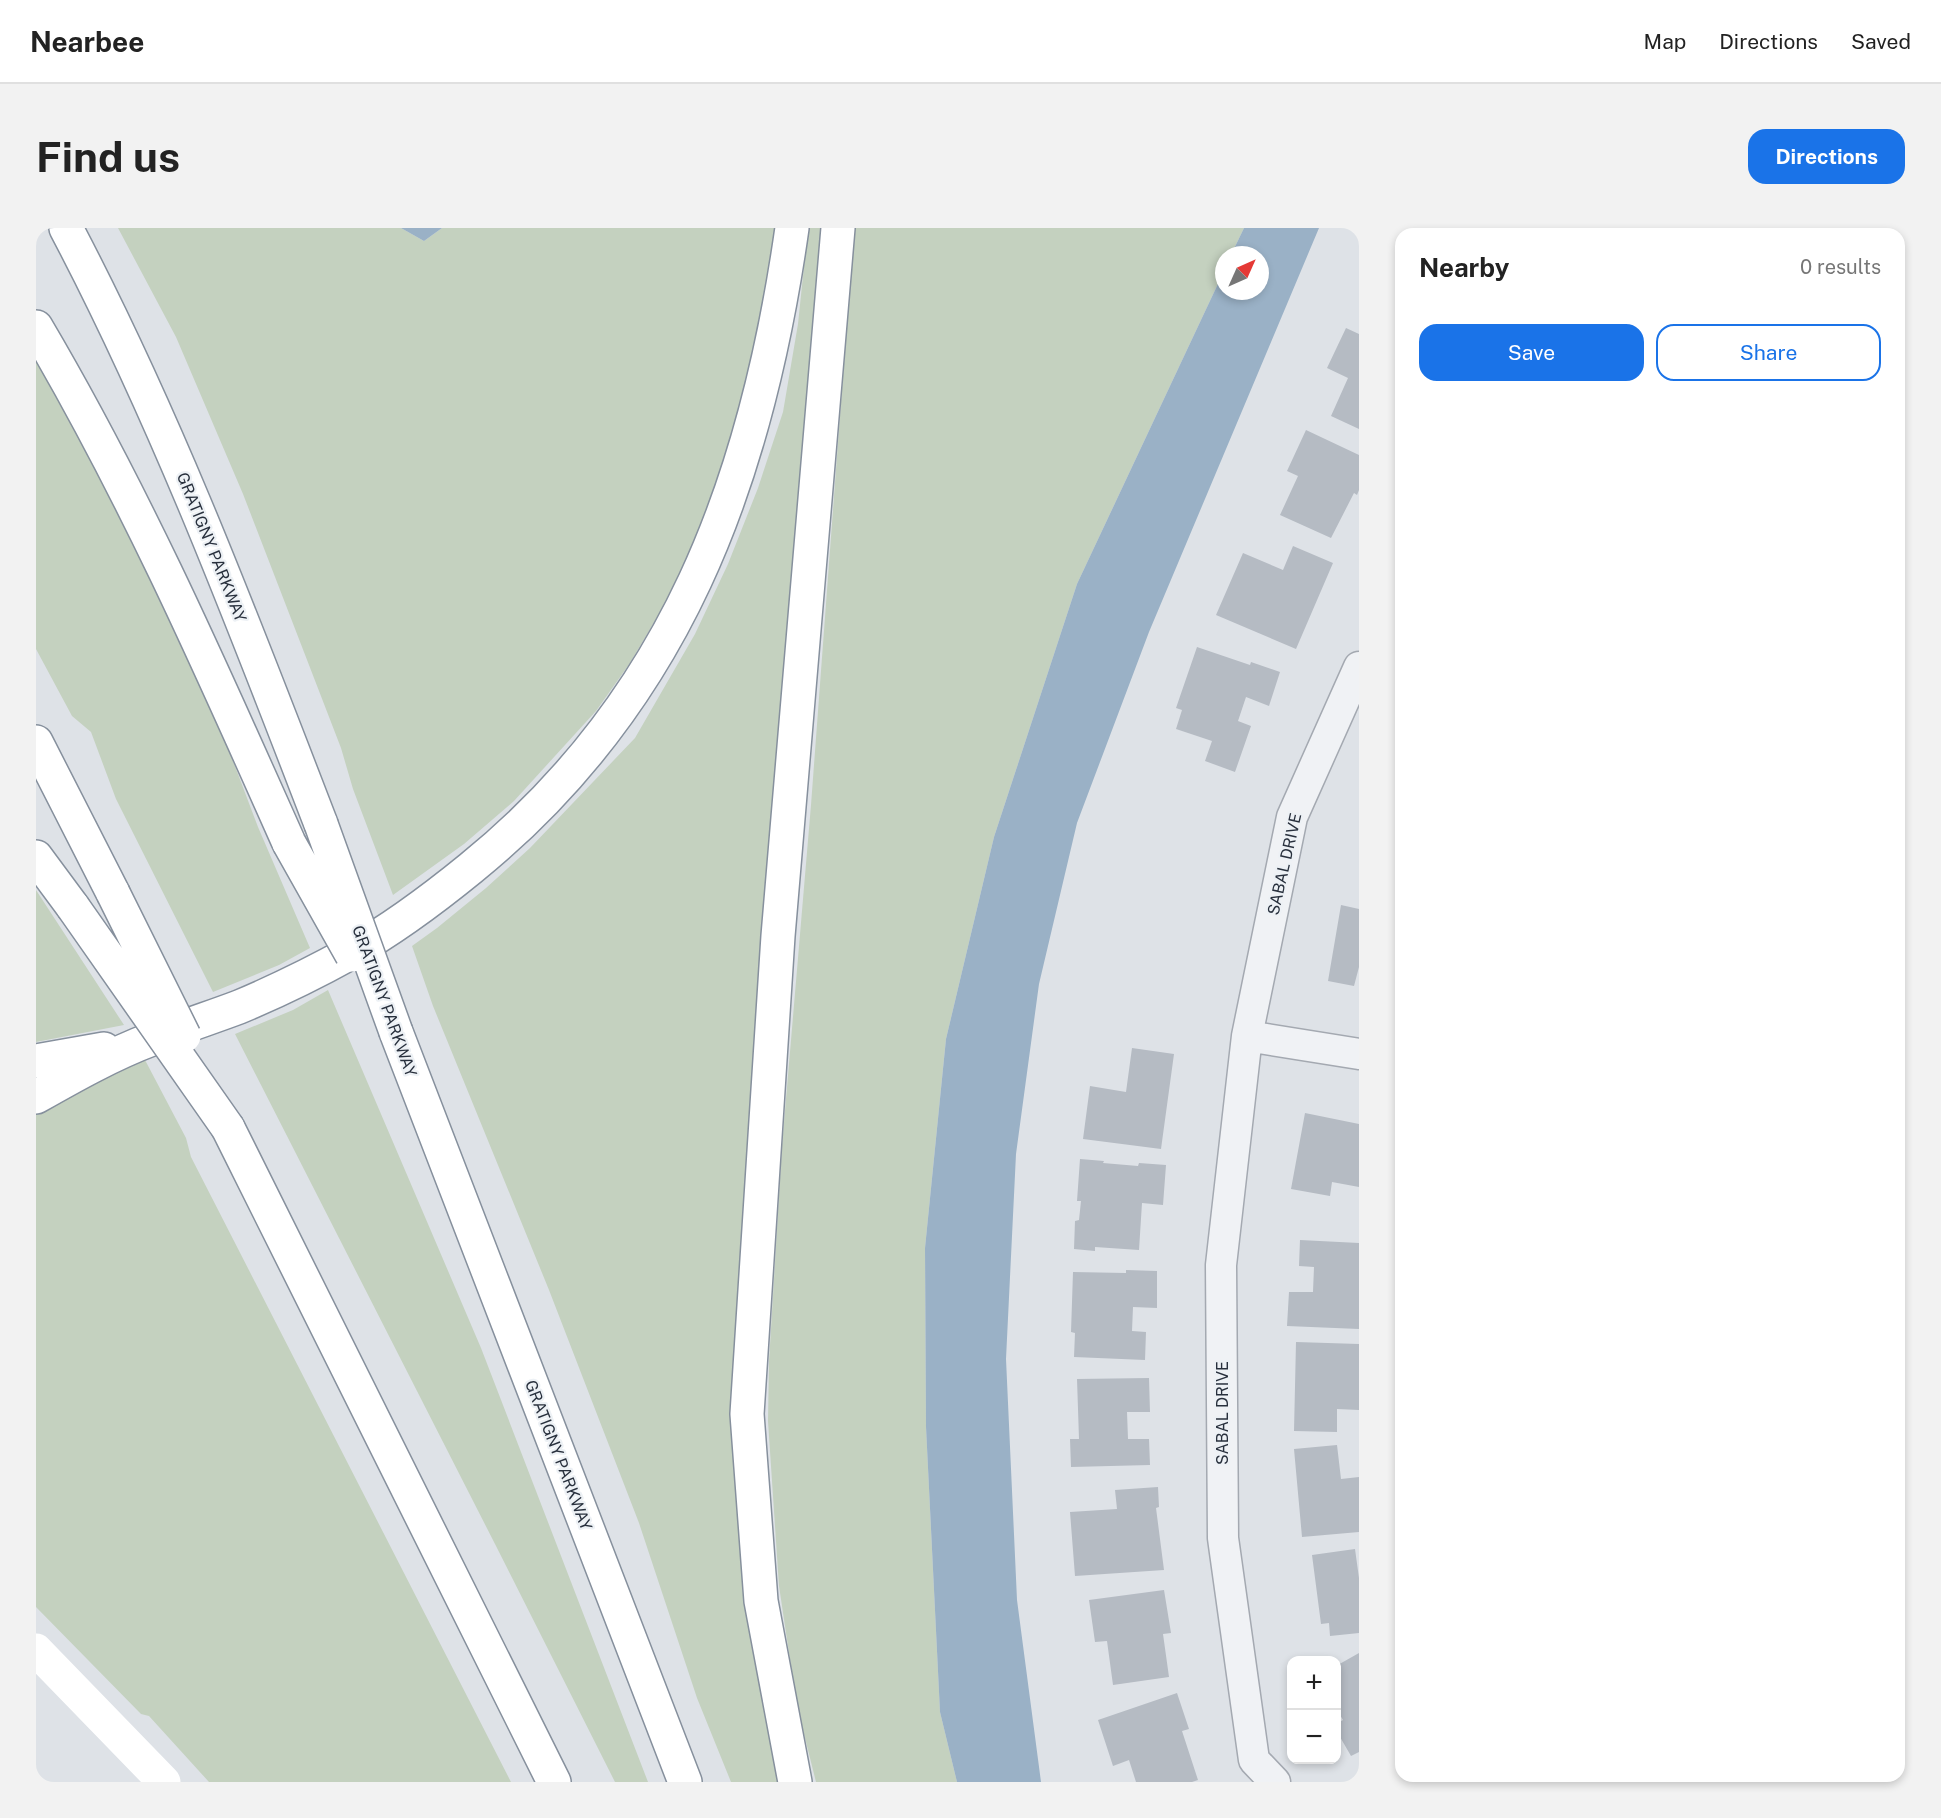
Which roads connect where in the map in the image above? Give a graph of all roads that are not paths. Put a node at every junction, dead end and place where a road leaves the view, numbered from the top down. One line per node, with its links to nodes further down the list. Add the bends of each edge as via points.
1 (66, 228): 8 (main road, GRATIGNY PARKWAY, bridge, via 140,375 237,608)
2 (792, 228): 10 (main road, via 765,379 731,493 690,594 660,650 608,730 538,809 491,852 388,929 279,990)
3 (838, 228): 19 (main road, via 778,936 747,1414 761,1601)
4 (36, 327): 8 (main road, bridge, via 128,493 289,843)
5 (1359, 667): 9 (street, SABAL DRIVE, via 1292,817)
6 (36, 742): 14 (main road, bridge)
7 (36, 857): 14 (main road, bridge)
8 (396, 1032): 18 (main road, GRATIGNY PARKWAY)
9 (1247, 1035): 11 (street); 20 (street, SABAL DRIVE, via 1221,1265 1223,1538 1254,1760)
10 (150, 1039): 12 (main road); 13 (main road)
11 (1359, 1054)
12 (36, 1061)
13 (36, 1097)
14 (228, 1128): 17 (main road)
15 (36, 1650): 16 (main road)
16 (164, 1782)
17 (554, 1782)
18 (685, 1782)
19 (795, 1782)
20 (1275, 1782)

